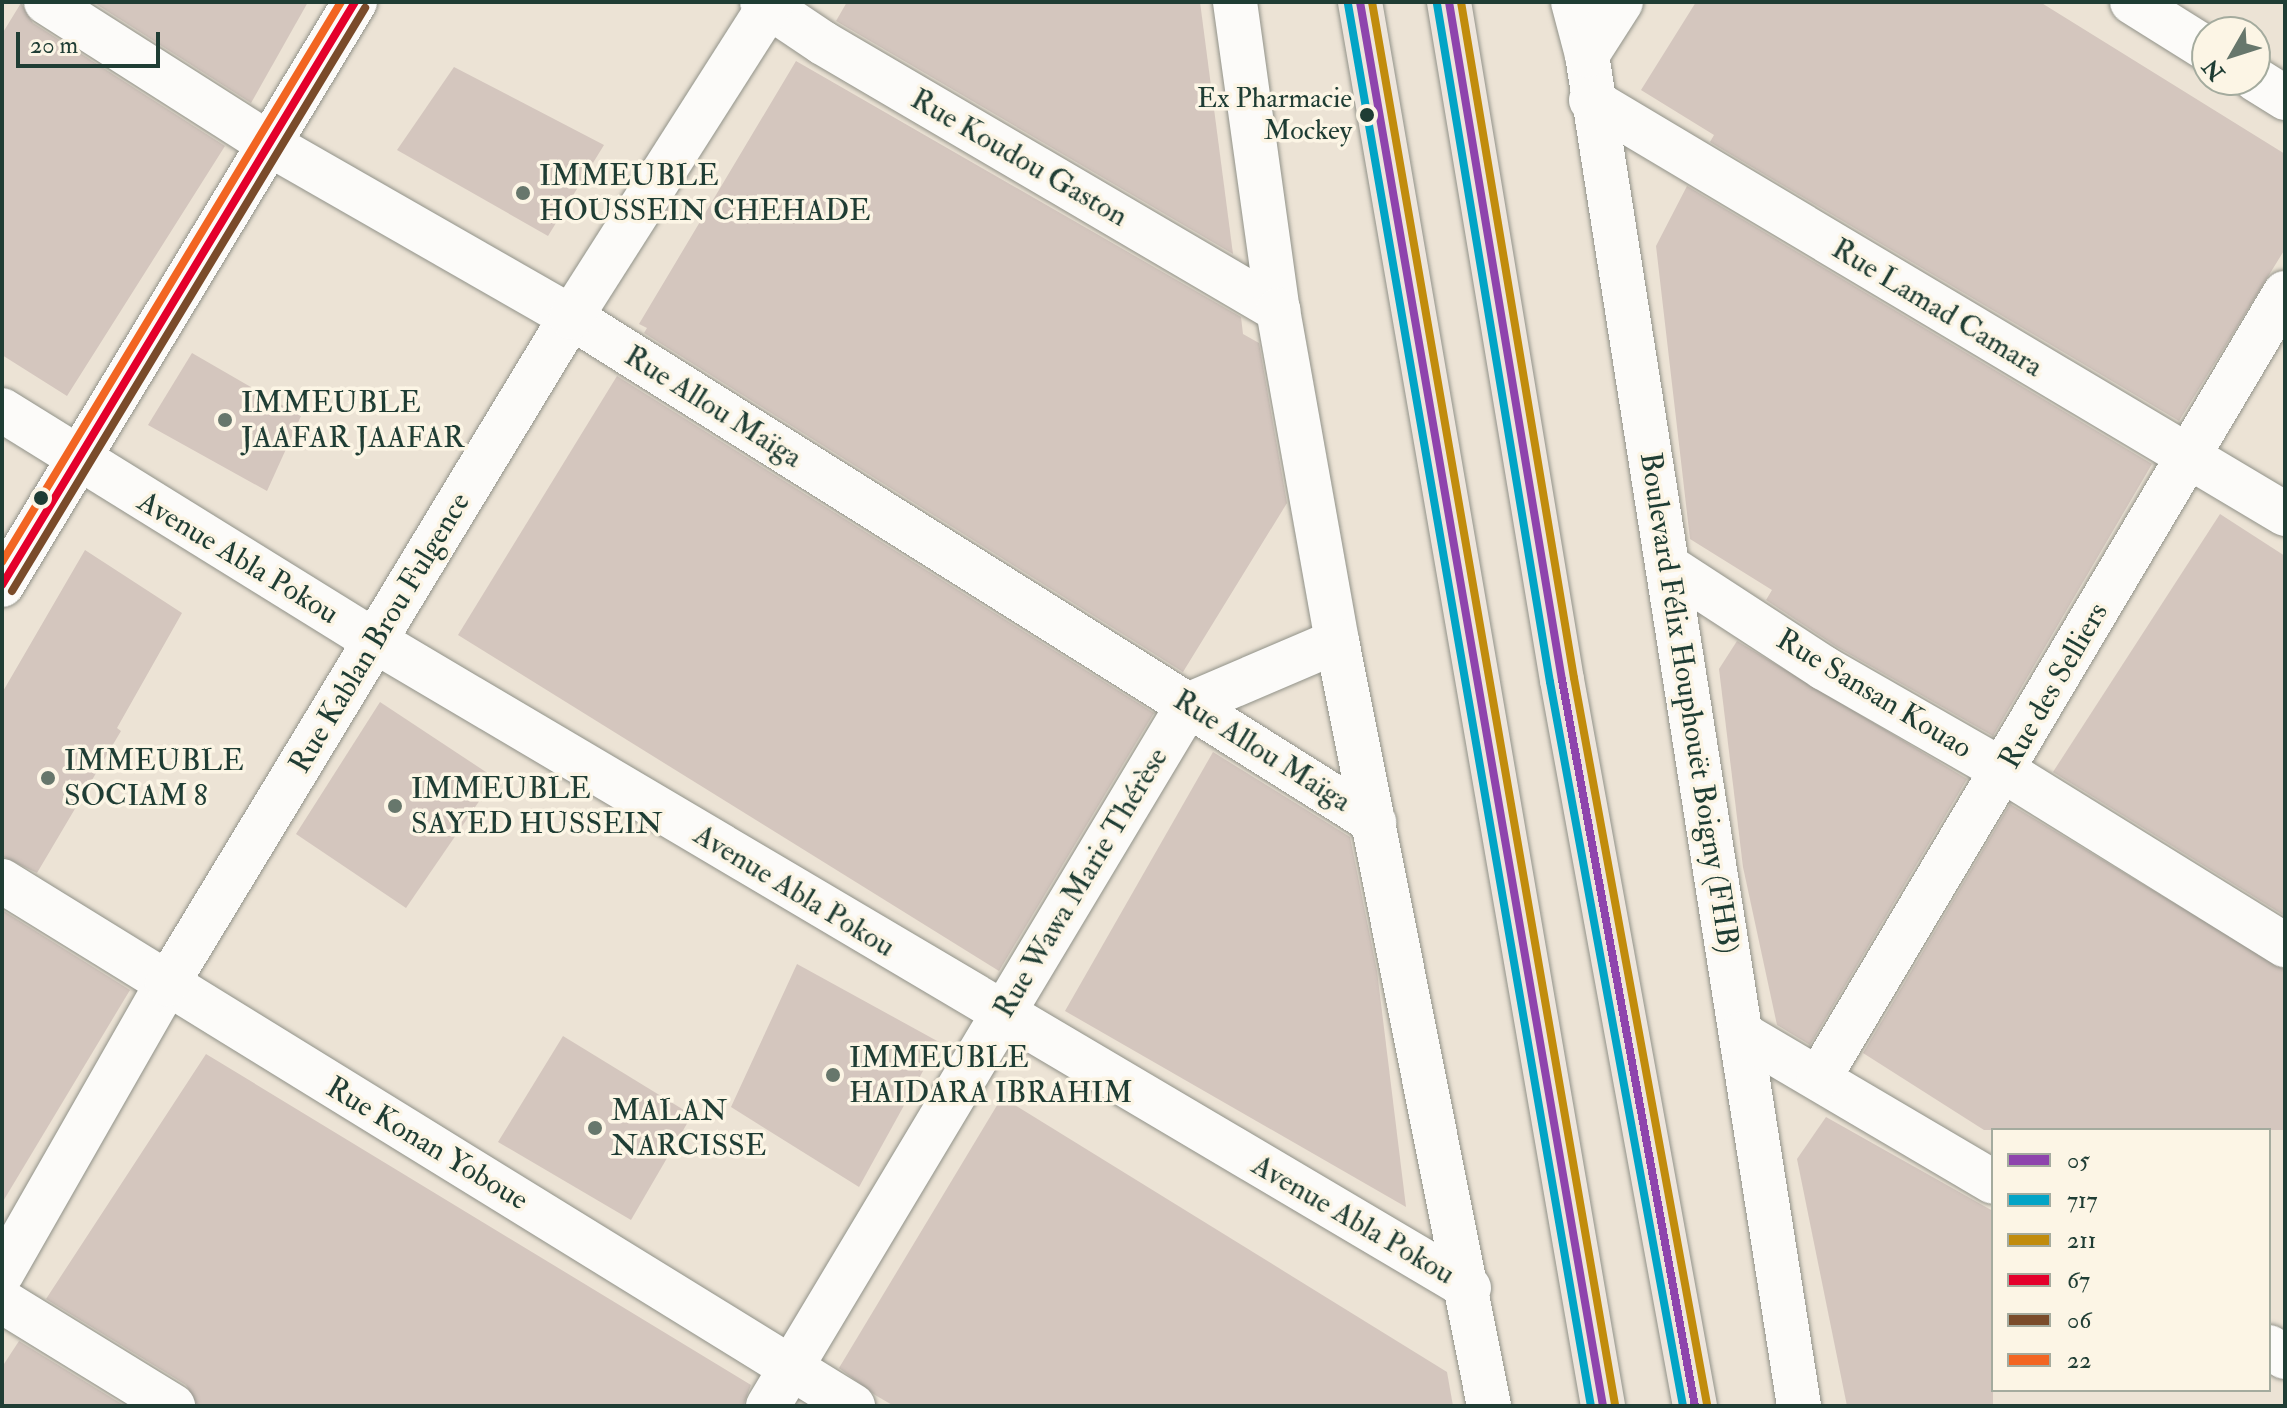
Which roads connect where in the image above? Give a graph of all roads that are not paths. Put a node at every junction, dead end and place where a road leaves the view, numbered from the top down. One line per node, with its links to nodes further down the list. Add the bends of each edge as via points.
1 (46, 2): 13 (street, Rue Allou Maïga)
2 (355, 2): 13 (street)
3 (1235, 2): 15 (street)
4 (1360, 2): 43 (main road)
5 (1449, 2): 44 (main road, via 1562,680)
6 (1573, 2): 11 (street, Boulevard Félix Houphouët Boigny (FHB))
7 (1621, 2): 11 (street)
8 (2132, 2): 10 (street)
9 (768, 3): 15 (street, Rue Koudou Gaston, via 837,51); 16 (street, Rue Kablan Brou Fulgence)
10 (2191, 39)
11 (1587, 55): 12 (street, Boulevard Félix Houphouët Boigny (FHB))
12 (1591, 100): 18 (street, Rue Lamad Camara); 21 (street, Boulevard Félix Houphouët Boigny (FHB))
13 (269, 144): 16 (street, Rue Allou Maïga); 19 (street)
14 (2285, 293): 18 (street, Rue des Selliers)
15 (1278, 310): 24 (street)
16 (571, 317): 23 (street, Rue Kablan Brou Fulgence); 25 (street, Rue Allou Maïga)
17 (2, 410): 19 (street, Avenue Abla Pokou)
18 (2188, 458): 20 (street, Rue Lamad Camara); 26 (street, Rue des Selliers)
19 (77, 461): 22 (street); 23 (street, Avenue Abla Pokou)
20 (2285, 514)
21 (1669, 567): 26 (street, Rue Sansan Kouao, via 1824,668); 32 (street, Boulevard Félix Houphouët Boigny (FHB))
22 (2, 585)
23 (375, 641): 30 (street, Rue Kablan Brou Fulgence); 31 (street, Avenue Abla Pokou)
24 (1337, 641): 25 (street); 27 (street)
25 (1188, 705): 27 (street, Rue Allou Maïga); 31 (street, Rue Wawa Marie Thérèse)
26 (2004, 771): 29 (street, Rue Sansan Kouao); 33 (street, Rue des Selliers)
27 (1374, 822): 36 (street)
28 (2, 881): 30 (street, Rue Konan Yoboue)
29 (2285, 945)
30 (167, 984): 35 (street, Rue Kablan Brou Fulgence); 38 (street, Rue Konan Yoboue)
31 (1001, 1014): 36 (street, Avenue Abla Pokou); 38 (street, Rue Wawa Marie Thérèse)
32 (1742, 1034): 33 (street); 45 (street, Boulevard Félix Houphouët Boigny (FHB))
33 (1819, 1078): 34 (street)
34 (1991, 1181)
35 (2, 1273)
36 (1469, 1288): 42 (street)
37 (2, 1301): 39 (street)
38 (792, 1367): 40 (street, Rue Wawa Marie Thérèse); 41 (street, Rue Konan Yoboue)
39 (173, 1406)
40 (768, 1406)
41 (853, 1406)
42 (1489, 1406)
43 (1603, 1406)
44 (1695, 1406)
45 (1799, 1406)

